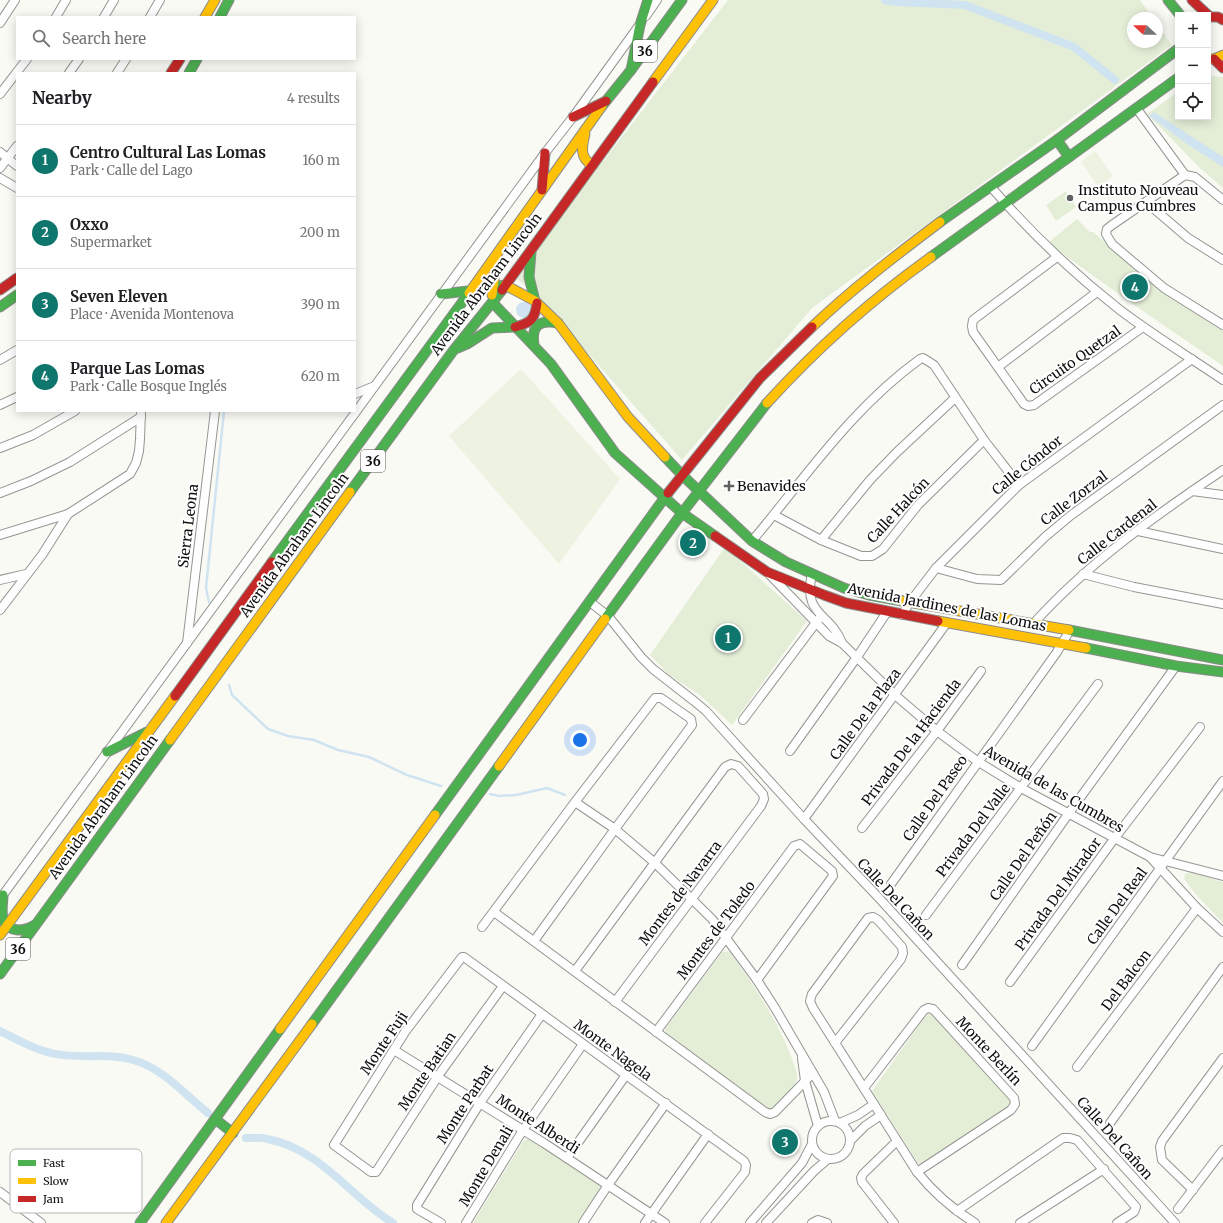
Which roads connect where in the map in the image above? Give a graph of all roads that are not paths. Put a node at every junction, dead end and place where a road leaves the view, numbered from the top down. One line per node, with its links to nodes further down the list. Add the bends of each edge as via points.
1 (15, 0): 20 (street)
2 (66, 0): 14 (street)
3 (114, 0): 15 (street)
4 (160, 0): 16 (street)
5 (215, 0): 17 (main road)
6 (229, 0): 18 (main road)
7 (648, 0): 21 (main road)
8 (657, 0): 21 (street)
9 (682, 0): 30 (main road, 36)
10 (713, 0): 50 (main road, Avenida Abraham Lincoln / 36)
11 (1168, 0): 13 (main road)
12 (1192, 0): 19 (main road)
13 (1178, 12)
14 (57, 16)
15 (105, 16)
16 (151, 16)
17 (206, 16)
18 (221, 16)
19 (1214, 16)
20 (0, 23)
21 (640, 25): 30 (main road); 41 (street)
22 (1175, 51): 43 (main road)
23 (1215, 57): 29 (main road)
24 (26, 60): 31 (street)
25 (78, 60): 32 (street)
26 (125, 60): 33 (street)
27 (179, 60): 34 (main road)
28 (196, 60): 35 (main road)
29 (1223, 68)
30 (631, 70): 39 (main road, 36)
31 (17, 72)
32 (70, 72)
33 (118, 72)
34 (172, 72)
35 (190, 72)
36 (16, 73): 38 (street)
37 (1175, 80): 40 (main road)
38 (0, 94)
39 (607, 100): 41 (main road); 42 (main road, 36)
40 (1137, 109): 47 (main road); 52 (street)
41 (573, 117): 46 (street)
42 (587, 129): 50 (main road, via 582,152 585,160); 56 (main road, 36)
43 (1057, 140): 47 (main road); 55 (main road)
44 (16, 147): 48 (street)
45 (0, 152): 48 (street)
46 (545, 153): 56 (main road); 70 (street)
47 (1069, 157): 59 (main road)
48 (7, 158): 49 (street); 51 (street)
49 (16, 165)
50 (593, 165): 60 (main road, Avenida Abraham Lincoln / 36)
51 (0, 168)
52 (1185, 175): 57 (street, via 1195,177); 58 (street)
53 (0, 178): 54 (street)
54 (16, 187)
55 (990, 187): 59 (street); 100 (main road, via 888,260 841,299 760,378)
56 (542, 190): 61 (main road, 36)
57 (1223, 200)
58 (1146, 202): 63 (street, via 1188,238); 76 (street, via 1108,229 1106,234 1112,244 1164,288)
59 (1005, 203): 62 (street); 103 (main road, via 891,287 815,353 751,423)
60 (532, 248): 65 (main road, Avenida Abraham Lincoln / 36); 72 (main road, via 529,283)
61 (499, 251): 66 (main road); 68 (main road, 36)
62 (1057, 257): 69 (street); 84 (street, Circuito Quetzal, via 973,320 973,332)
63 (1223, 260)
64 (16, 279): 67 (main road)
65 (505, 285): 66 (main road); 72 (main road, Avenida Jardines de las Lomas); 73 (main road, Avenida Abraham Lincoln / 36)
66 (492, 287): 68 (main road); 73 (main road)
67 (0, 290)
68 (470, 291): 70 (main road); 146 (main road, 36)
69 (1097, 292): 78 (street); 84 (street)
70 (442, 294): 86 (street)
71 (16, 296): 74 (main road)
72 (536, 302): 75 (main road, Avenida Jardines de las Lomas); 77 (main road, via 532,320)
73 (493, 303): 77 (main road, Avenida Jardines de las Lomas); 81 (main road, Avenida Abraham Lincoln / 36)
74 (0, 307)
75 (558, 323): 79 (main road, via 550,320 537,325 532,337); 100 (main road, Avenida Jardines de las Lomas, via 628,417)
76 (1223, 325)
77 (515, 327): 79 (main road, Avenida Jardines de las Lomas); 81 (main road, via 492,328)
78 (1144, 327): 82 (street); 84 (street, Circuito Quetzal, via 1034,405 1028,406 1021,401)
79 (534, 345): 106 (main road, Avenida Jardines de las Lomas, via 615,453)
80 (16, 351): 83 (street)
81 (453, 351): 170 (main road, Avenida Abraham Lincoln / 36)
82 (1192, 359): 85 (street); 101 (street, Calle Cóndor)
83 (0, 360)
84 (998, 367)
85 (1223, 380)
86 (373, 387): 87 (street); 92 (street)
87 (356, 394)
88 (16, 397): 90 (street)
89 (955, 398): 97 (street); 109 (street, via 934,365 923,358 920,359 876,396 840,432); 112 (street, via 870,480)
90 (0, 405)
91 (1223, 405): 115 (street, Calle Zorzal, via 1070,516 1001,580 977,579)
92 (356, 410)
93 (73, 412): 98 (street, via 33,435)
94 (215, 412): 135 (street, Sierra Leona)
95 (355, 412): 135 (street)
96 (140, 414): 104 (street, via 70,462); 108 (street, via 139,451 130,474)
97 (984, 440): 101 (street); 112 (street, Calle Halcón, via 918,505 877,554 861,556)
98 (0, 448)
99 (1223, 470): 102 (street, Calle Cardenal)
100 (682, 475): 103 (main road, Avenida Jardines de las Lomas); 106 (main road)
101 (1019, 485): 115 (street, Calle Cóndor)
102 (1192, 491): 105 (street); 110 (street, Calle Cardenal)
103 (699, 492): 107 (main road); 113 (main road, Avenida Jardines de las Lomas)
104 (0, 493)
105 (1223, 495)
106 (664, 498): 107 (main road, Avenida Jardines de las Lomas); 122 (main road)
107 (682, 513): 116 (main road, Avenida Jardines de las Lomas); 127 (main road)
108 (68, 514): 111 (street); 117 (street, via 42,555)
109 (774, 515): 112 (street, Calle Halcón); 113 (street)
110 (1138, 531): 114 (street); 119 (street, Calle Cardenal)
111 (0, 535)
112 (821, 540)
113 (752, 541): 118 (main road, Avenida Jardines de las Lomas, via 786,562)
114 (1223, 549)
115 (936, 568): 123 (street, Calle Cóndor)
116 (767, 572): 121 (main road, Avenida Jardines de las Lomas); 130 (street, Avenida de las Cumbres)
117 (26, 574): 120 (street); 125 (street)
118 (812, 574): 121 (street, Avenida de las Cumbres); 123 (main road, Avenida Jardines de las Lomas, via 850,589)
119 (1083, 574): 124 (street, via 1134,587); 131 (street, Calle Cardenal)
120 (0, 580)
121 (810, 590): 126 (main road, Avenida Jardines de las Lomas); 128 (street, Avenida de las Cumbres, via 814,608)
122 (590, 602): 127 (street, Calle Del Cañon); 204 (main road)
123 (910, 602): 129 (street, Calle Cóndor); 131 (main road, Avenida Jardines de las Lomas)
124 (1223, 604)
125 (0, 610)
126 (887, 612): 129 (main road, Avenida Jardines de las Lomas); 137 (street)
127 (608, 616): 155 (street, Calle Del Cañon, via 641,657 706,711); 209 (main road)
128 (821, 616): 130 (street); 134 (street, Avenida de las Cumbres, via 840,637)
129 (902, 616): 132 (main road, Avenida Jardines de las Lomas)
130 (816, 623): 134 (street, Avenida de las Cumbres, via 829,636); 144 (street)
131 (1034, 623): 133 (main road, Avenida Jardines de las Lomas)
132 (946, 624): 136 (main road, Avenida Jardines de las Lomas); 143 (street, Calle De la Plaza)
133 (1070, 630): 136 (street, Calle Del Paseo); 138 (main road, Avenida Jardines de las Lomas)
134 (842, 643): 137 (street, Avenida de las Cumbres)
135 (187, 644): 149 (street)
136 (1061, 644): 139 (main road, Avenida Jardines de las Lomas); 150 (street, Calle Del Paseo)
137 (857, 657): 143 (street, Avenida de las Cumbres); 148 (street)
138 (1223, 660)
139 (1176, 666): 141 (main road, Avenida Jardines de las Lomas); 154 (street, Calle Del Peñón)
140 (981, 671): 147 (street, Privada De la Hacienda)
141 (1223, 672)
142 (1098, 684): 152 (street, Privada Del Valle)
143 (895, 695): 147 (street, Avenida de las Cumbres); 155 (street, Calle De la Plaza)
144 (743, 720)
145 (1200, 727): 158 (street, Privada Del Mirador)
146 (150, 730): 149 (main road); 171 (main road, 36)
147 (937, 731): 150 (street, Avenida de las Cumbres); 156 (street, Privada De la Hacienda)
148 (790, 751)
149 (107, 752): 165 (street)
150 (977, 762): 152 (street, Avenida de las Cumbres); 164 (street, Calle Del Paseo)
151 (1223, 781): 160 (street, Calle Del Real)
152 (1021, 788): 154 (street, Avenida de las Cumbres); 169 (street, Privada Del Valle)
153 (575, 802): 157 (street); 157 (street, via 655,698 661,698 692,719 692,725); 168 (street)
154 (1069, 813): 158 (street, Avenida de las Cumbres); 178 (street, Calle Del Peñón)
155 (804, 819): 245 (street, Calle Del Cañon)
156 (862, 828)
157 (615, 829): 161 (street); 176 (street)
158 (1114, 839): 159 (street, Avenida de las Cumbres); 183 (street, Privada Del Mirador)
159 (1150, 857): 160 (street, Avenida de las Cumbres); 162 (street, Avenida de las Cumbres)
160 (1165, 861): 162 (street, Calle Del Real); 163 (street, Avenida de las Cumbres)
161 (655, 863): 166 (street); 166 (street, Montes de Navarra, via 725,767 731,764 738,766 763,794 764,799); 180 (street)
162 (1160, 869): 167 (street, Avenida de las Cumbres); 190 (street, Calle Del Real)
163 (1222, 875)
164 (891, 884)
165 (2, 897): 171 (main road, via 2,915)
166 (693, 899): 175 (street); 185 (street, Montes de Navarra)
167 (1196, 908): 173 (street, Avenida de las Cumbres); 194 (street, Del Balcon)
168 (494, 912): 172 (street); 176 (street)
169 (926, 915)
170 (36, 924): 171 (main road, via 22,931 14,930); 181 (main road, Avenida Abraham Lincoln / 36)
171 (7, 925): 174 (main road, 36)
172 (482, 927)
173 (1223, 932)
174 (0, 935)
175 (726, 938): 182 (street); 182 (street, Montes de Toledo, via 794,846 803,846 832,871 833,876); 187 (street, Montes de Toledo)
176 (534, 941): 180 (street)
177 (460, 960): 184 (street, Monte Nagela, via 466,958); 191 (street, Monte Fuji)
178 (962, 965)
179 (1223, 967): 206 (street)
180 (575, 971): 185 (street)
181 (0, 974)
182 (757, 980): 192 (street)
183 (1010, 982)
184 (503, 986): 186 (street, Monte Nagela); 197 (street, Monte Batian)
185 (615, 1002): 187 (street)
186 (542, 1014): 189 (street, Monte Nagela); 200 (street, Monte Parbat)
187 (656, 1032): 198 (street, via 768,1114 775,1112)
188 (835, 1043): 188 (street, via 902,959 902,947 878,920 872,917 868,918 810,1000); 199 (street)
189 (583, 1044): 196 (street, Monte Nagela); 208 (street, Monte Denali)
190 (1032, 1046)
191 (394, 1050): 197 (street, Monte Alberdi); 218 (street, Monte Fuji, via 334,1145 371,1172)
192 (802, 1056): 195 (street); 198 (street)
193 (1223, 1058): 221 (street, via 1160,1147 1162,1160)
194 (1077, 1067)
195 (813, 1073): 198 (street); 205 (street)
196 (626, 1074): 201 (street, Monte Nagela); 215 (street)
197 (438, 1076): 200 (street, Monte Alberdi); 218 (street, Monte Batian)
198 (805, 1081): 207 (street)
199 (864, 1088): 202 (street); 219 (street, Monte Berlín, via 928,1008 933,1009 1014,1098 1015,1104 1011,1110)
200 (480, 1103): 208 (street, Monte Alberdi); 232 (street, Monte Parbat, via 417,1205 419,1210)
201 (666, 1104): 210 (street, Monte Nagela); 220 (street)
202 (874, 1104): 203 (street); 205 (street, via 858,1115)
203 (881, 1116): 211 (street, via 865,1126); 212 (street)
204 (215, 1119): 209 (main road); 230 (main road)
205 (838, 1122): 207 (street, via 823,1122); 211 (street, via 848,1131)
206 (1110, 1123)
207 (818, 1126): 213 (street, via 813,1134)
208 (523, 1130): 215 (street, Monte Alberdi); 233 (street, Monte Denali)
209 (233, 1133): 231 (main road)
210 (708, 1134): 227 (street); 237 (street, Monte Nagela, via 744,1161 746,1170)
211 (850, 1141): 216 (street, via 850,1146 843,1155)
212 (898, 1141): 219 (street); 241 (street, via 861,1178)
213 (812, 1144): 216 (street, via 814,1150); 238 (street, via 802,1162)
214 (1223, 1150): 221 (street)
215 (567, 1158): 220 (street, Monte Alberdi)
216 (828, 1160): 239 (street, via 814,1171)
217 (1104, 1169): 225 (street, via 1077,1140 1063,1138); 243 (street); 244 (street, via 1136,1207 1134,1212)
218 (376, 1172)
219 (917, 1172): 225 (street)
220 (608, 1186): 227 (street, Monte Alberdi); 234 (street)
221 (1193, 1190): 224 (street)
222 (0, 1192): 223 (street)
223 (10, 1200)
224 (1178, 1209)
225 (957, 1211): 242 (street)
226 (28, 1213): 229 (street)
227 (651, 1214): 235 (street); 236 (street, Monte Alberdi)
228 (824, 1222): 240 (street, via 816,1220)
229 (41, 1223)
230 (140, 1223)
231 (166, 1223)
232 (441, 1223)
233 (466, 1223)
234 (583, 1223)
235 (645, 1223)
236 (665, 1223)
237 (705, 1223)
238 (750, 1223)
239 (766, 1223)
240 (812, 1223)
241 (894, 1223)
242 (975, 1223)
243 (1020, 1223)
244 (1117, 1223)
245 (1175, 1223)

